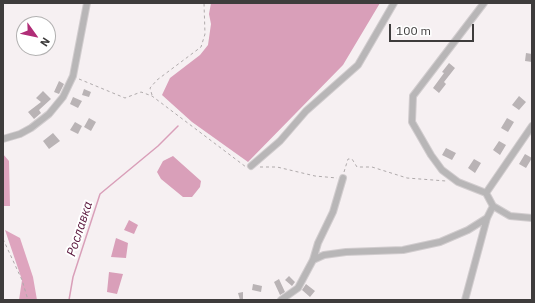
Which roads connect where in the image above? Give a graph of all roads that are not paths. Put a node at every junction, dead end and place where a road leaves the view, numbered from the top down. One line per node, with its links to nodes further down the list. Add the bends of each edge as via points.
1 (86, 3): 5 (street, via 72,76 62,97 50,114 20,134)
2 (394, 3): 6 (street, via 358,65 306,111 280,141)
3 (484, 3): 8 (street, via 413,96 412,122 442,170 458,182)
4 (532, 126): 8 (street)
5 (3, 139)
6 (250, 166)
7 (343, 178): 12 (street, via 333,212)
8 (486, 193): 9 (street)
9 (493, 206): 10 (street); 11 (street, via 510,216)
10 (487, 218): 12 (street, via 468,230 440,242 403,250 324,255); 14 (street)
11 (532, 218)
12 (313, 260): 13 (street, via 298,288)
13 (281, 300)
14 (465, 300)

